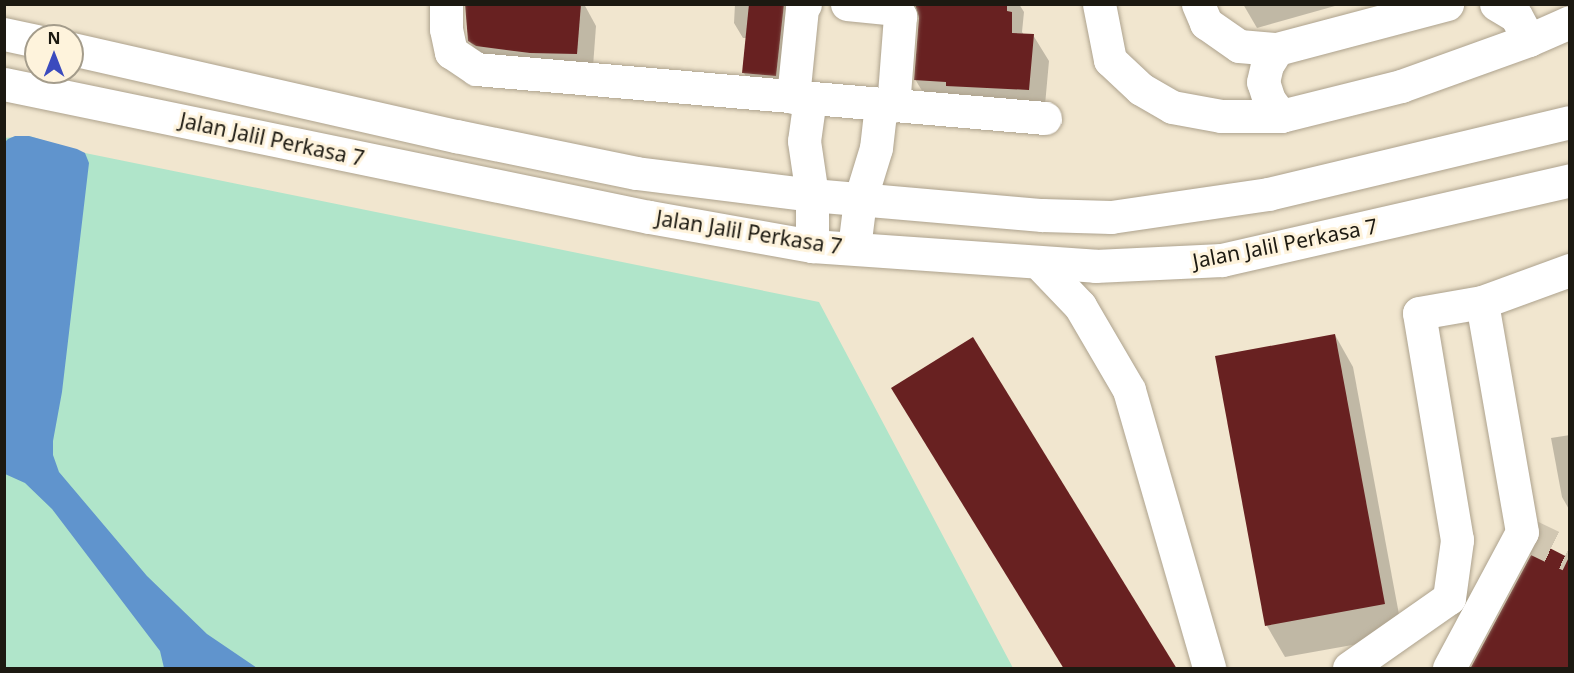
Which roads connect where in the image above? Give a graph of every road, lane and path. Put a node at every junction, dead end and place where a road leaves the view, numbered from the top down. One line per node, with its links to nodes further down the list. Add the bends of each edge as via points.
1 (446, 4): 15 (street, via 451,52 476,69)
2 (805, 4): 15 (street)
3 (847, 4): 16 (street, via 895,9 900,16)
4 (1099, 4): 17 (street, via 1110,60 1141,89 1172,107 1221,116)
5 (1198, 4): 12 (street, via 1206,23 1239,46)
6 (1447, 4): 12 (street)
7 (1496, 4): 11 (street, via 1516,16)
8 (1569, 22): 11 (street)
9 (4, 34): 10 (street)
10 (24, 38)
11 (1529, 40): 17 (street, via 1401,86)
12 (1277, 50): 17 (street, via 1267,65 1263,82 1269,100)
13 (84, 52): 21 (street, Jalan Jalil Perkasa 7, via 636,173)
14 (4, 84): 23 (street, Jalan Jalil Perkasa 7, via 650,217)
15 (801, 98): 16 (street); 21 (street)
16 (887, 105): 18 (street); 22 (street)
17 (1281, 116)
18 (1044, 118)
19 (1569, 122): 22 (street, Jalan Jalil Perkasa 7, via 1268,194 1111,217)
20 (1569, 180): 25 (street, Jalan Jalil Perkasa 7, via 1222,260 1095,266)
21 (812, 195): 22 (street, Jalan Jalil Perkasa 7); 23 (street)
22 (860, 200): 24 (street)
23 (812, 246): 24 (street, Jalan Jalil Perkasa 7)
24 (854, 249): 25 (street, Jalan Jalil Perkasa 7)
25 (1038, 262): 28 (street, via 1080,306 1129,390)
26 (1569, 270): 27 (street)
27 (1482, 302): 29 (street, via 1419,313 1457,540 1449,598); 30 (street, via 1522,532)
28 (1209, 669)
29 (1349, 669)
30 (1449, 669)

